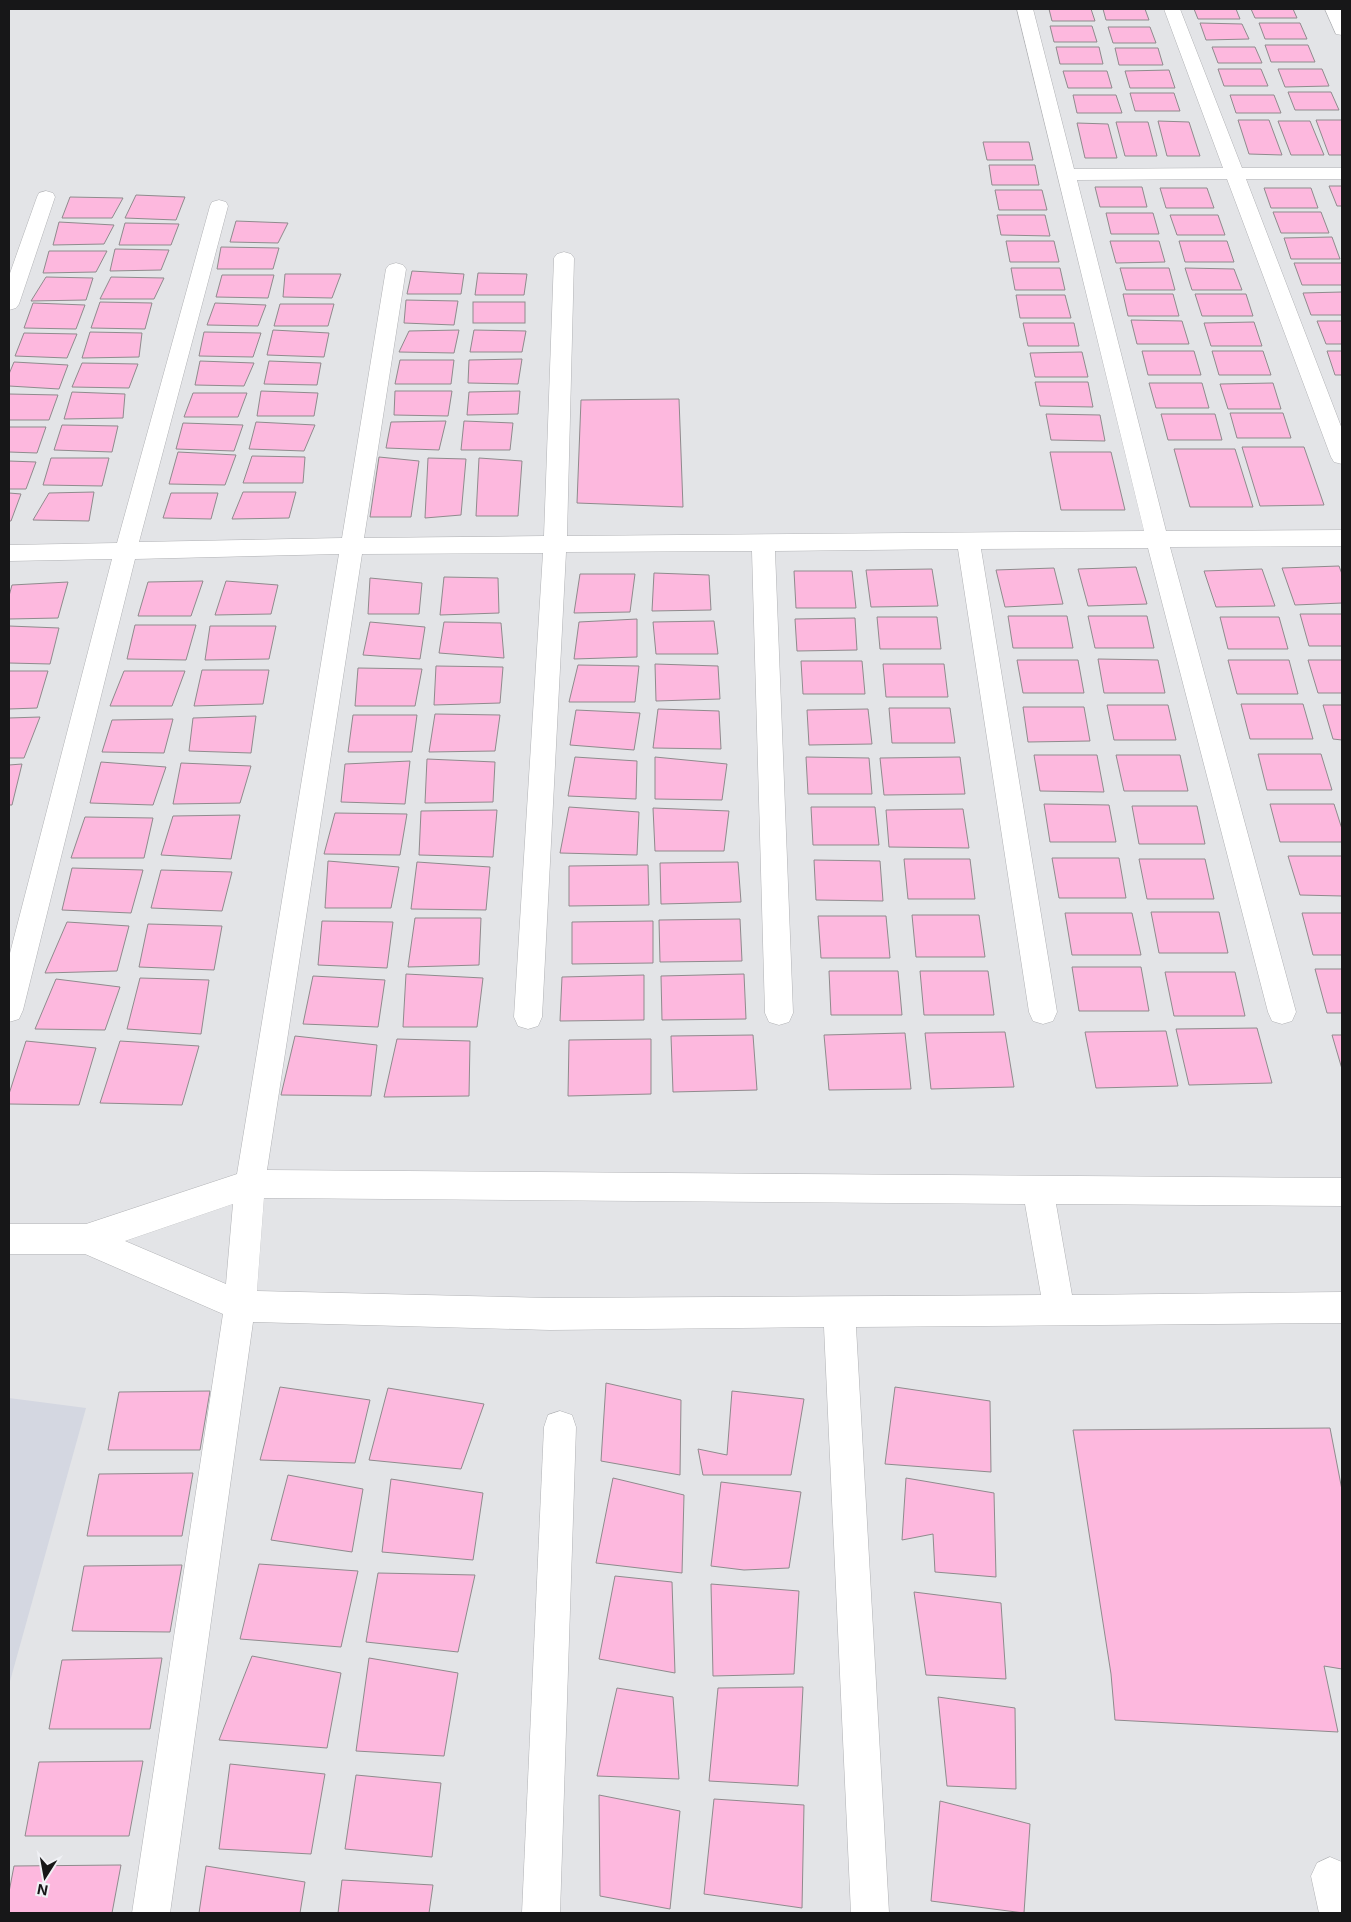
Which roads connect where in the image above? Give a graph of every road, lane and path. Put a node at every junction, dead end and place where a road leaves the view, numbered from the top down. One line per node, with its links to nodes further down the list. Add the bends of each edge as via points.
1 (1025, 9): 7 (street)
2 (1172, 9): 5 (street)
3 (1333, 9): 4 (street)
4 (1342, 30)
5 (1234, 173): 6 (street); 7 (street); 13 (street)
6 (1342, 173)
7 (1068, 175): 15 (street)
8 (46, 197): 12 (street)
9 (219, 206): 20 (street)
10 (564, 258): 18 (street)
11 (396, 269): 19 (street)
12 (9, 304)
13 (1342, 457)
14 (1342, 538): 15 (street)
15 (1158, 540): 16 (street); 25 (street)
16 (968, 541): 17 (street); 24 (street)
17 (763, 543): 18 (street); 23 (street)
18 (555, 544): 19 (street); 26 (street)
19 (352, 546): 20 (street); 27 (street)
20 (126, 550): 21 (street); 22 (street)
21 (9, 553)
22 (9, 1010)
23 (779, 1012)
24 (1043, 1012)
25 (1282, 1012)
26 (528, 1017)
27 (250, 1184): 28 (street); 31 (street); 32 (street)
28 (1038, 1190): 29 (street); 35 (street)
29 (1342, 1192)
30 (9, 1239): 31 (street)
31 (86, 1239): 32 (street)
32 (240, 1306): 34 (street, via 550,1314); 38 (street)
33 (1342, 1308): 35 (street)
34 (840, 1310): 35 (street); 40 (street)
35 (1059, 1311)
36 (560, 1427): 39 (street)
37 (1330, 1876): 41 (street)
38 (151, 1913)
39 (540, 1913)
40 (870, 1913)
41 (1338, 1913)

